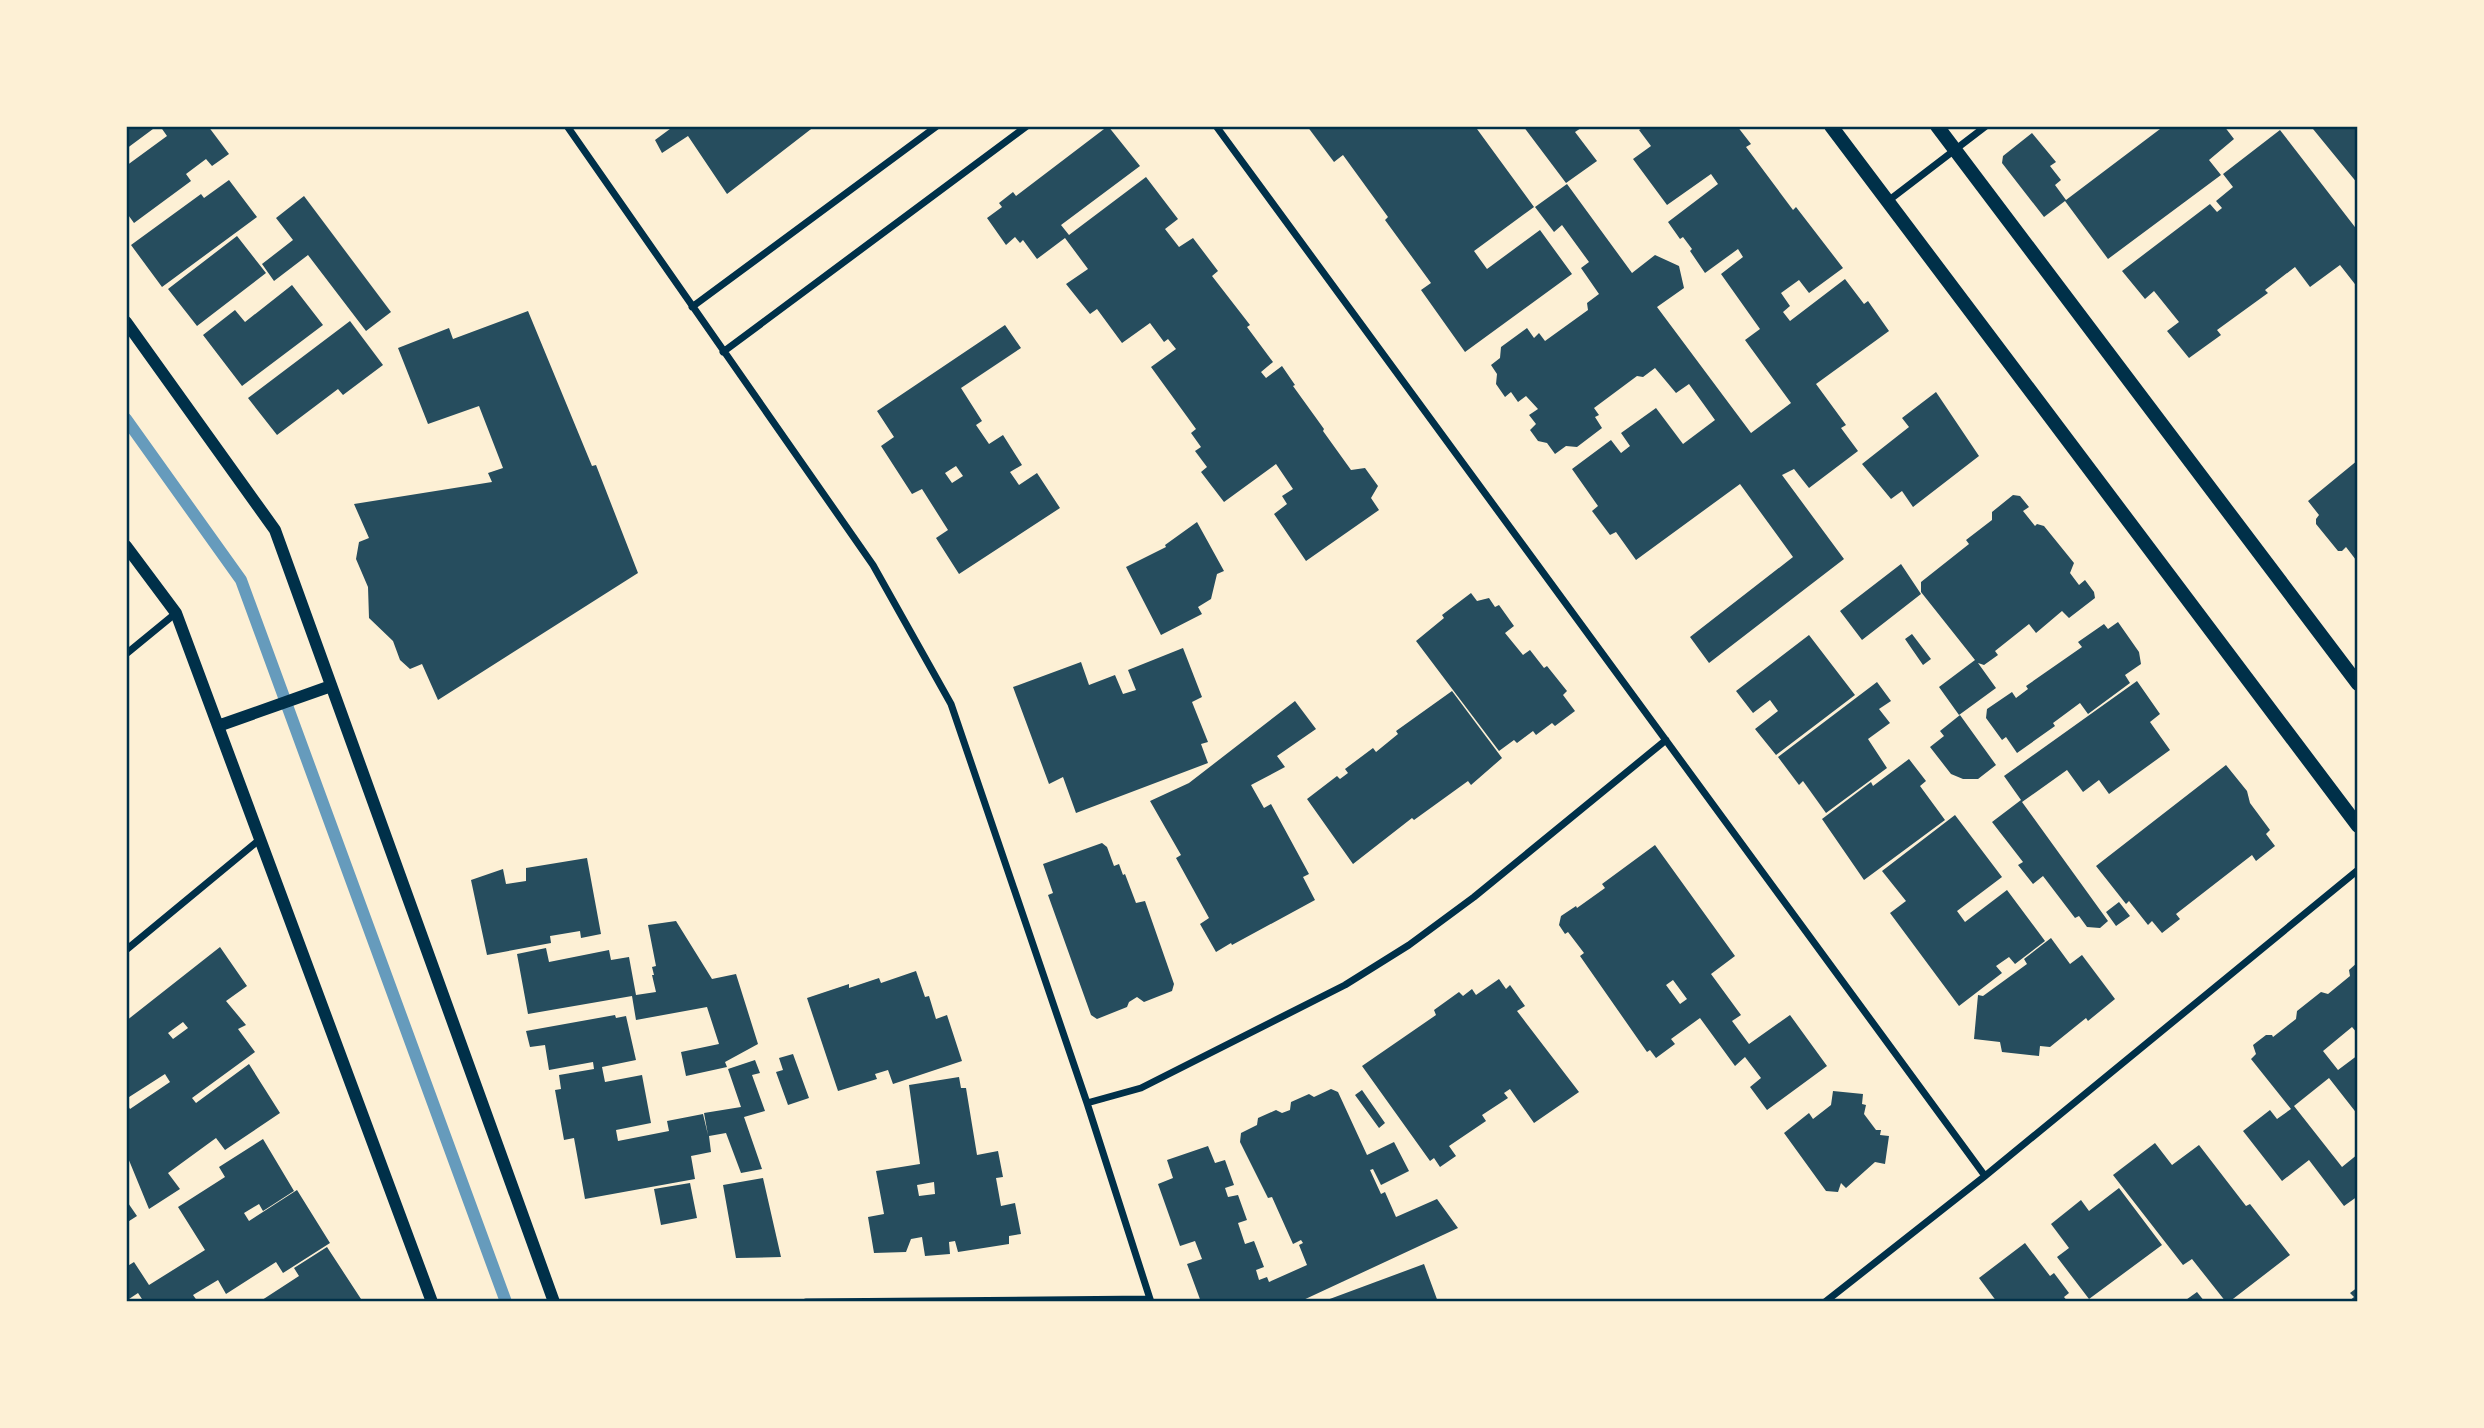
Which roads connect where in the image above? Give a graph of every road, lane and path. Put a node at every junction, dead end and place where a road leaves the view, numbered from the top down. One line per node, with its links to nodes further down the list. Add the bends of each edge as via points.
1 (567, 126): 10 (street)
2 (937, 126): 10 (street)
3 (1027, 126): 12 (street)
4 (1216, 126): 19 (street)
5 (1832, 126): 9 (main road)
6 (1937, 126): 8 (main road)
7 (1986, 126): 8 (street)
8 (1955, 150): 9 (street); 16 (main road)
9 (1888, 201): 20 (main road)
10 (692, 307): 12 (street)
11 (126, 322): 17 (street, via 275,530)
12 (723, 352): 24 (street, via 873,565 951,704)
13 (126, 546): 14 (street)
14 (176, 613): 15 (street); 18 (street)
15 (126, 654)
16 (2358, 684)
17 (331, 686): 18 (street); 28 (street)
18 (218, 726): 21 (street)
19 (1666, 740): 24 (street, via 1474,897 1367,972 1141,1088); 25 (street)
20 (2358, 826)
21 (259, 840): 23 (street); 27 (street)
22 (2358, 870): 25 (street)
23 (126, 950)
24 (1087, 1102): 26 (street)
25 (1985, 1175): 30 (street)
26 (1151, 1300): 29 (street)
27 (432, 1302)
28 (554, 1302)
29 (806, 1302)
30 (1825, 1302)

